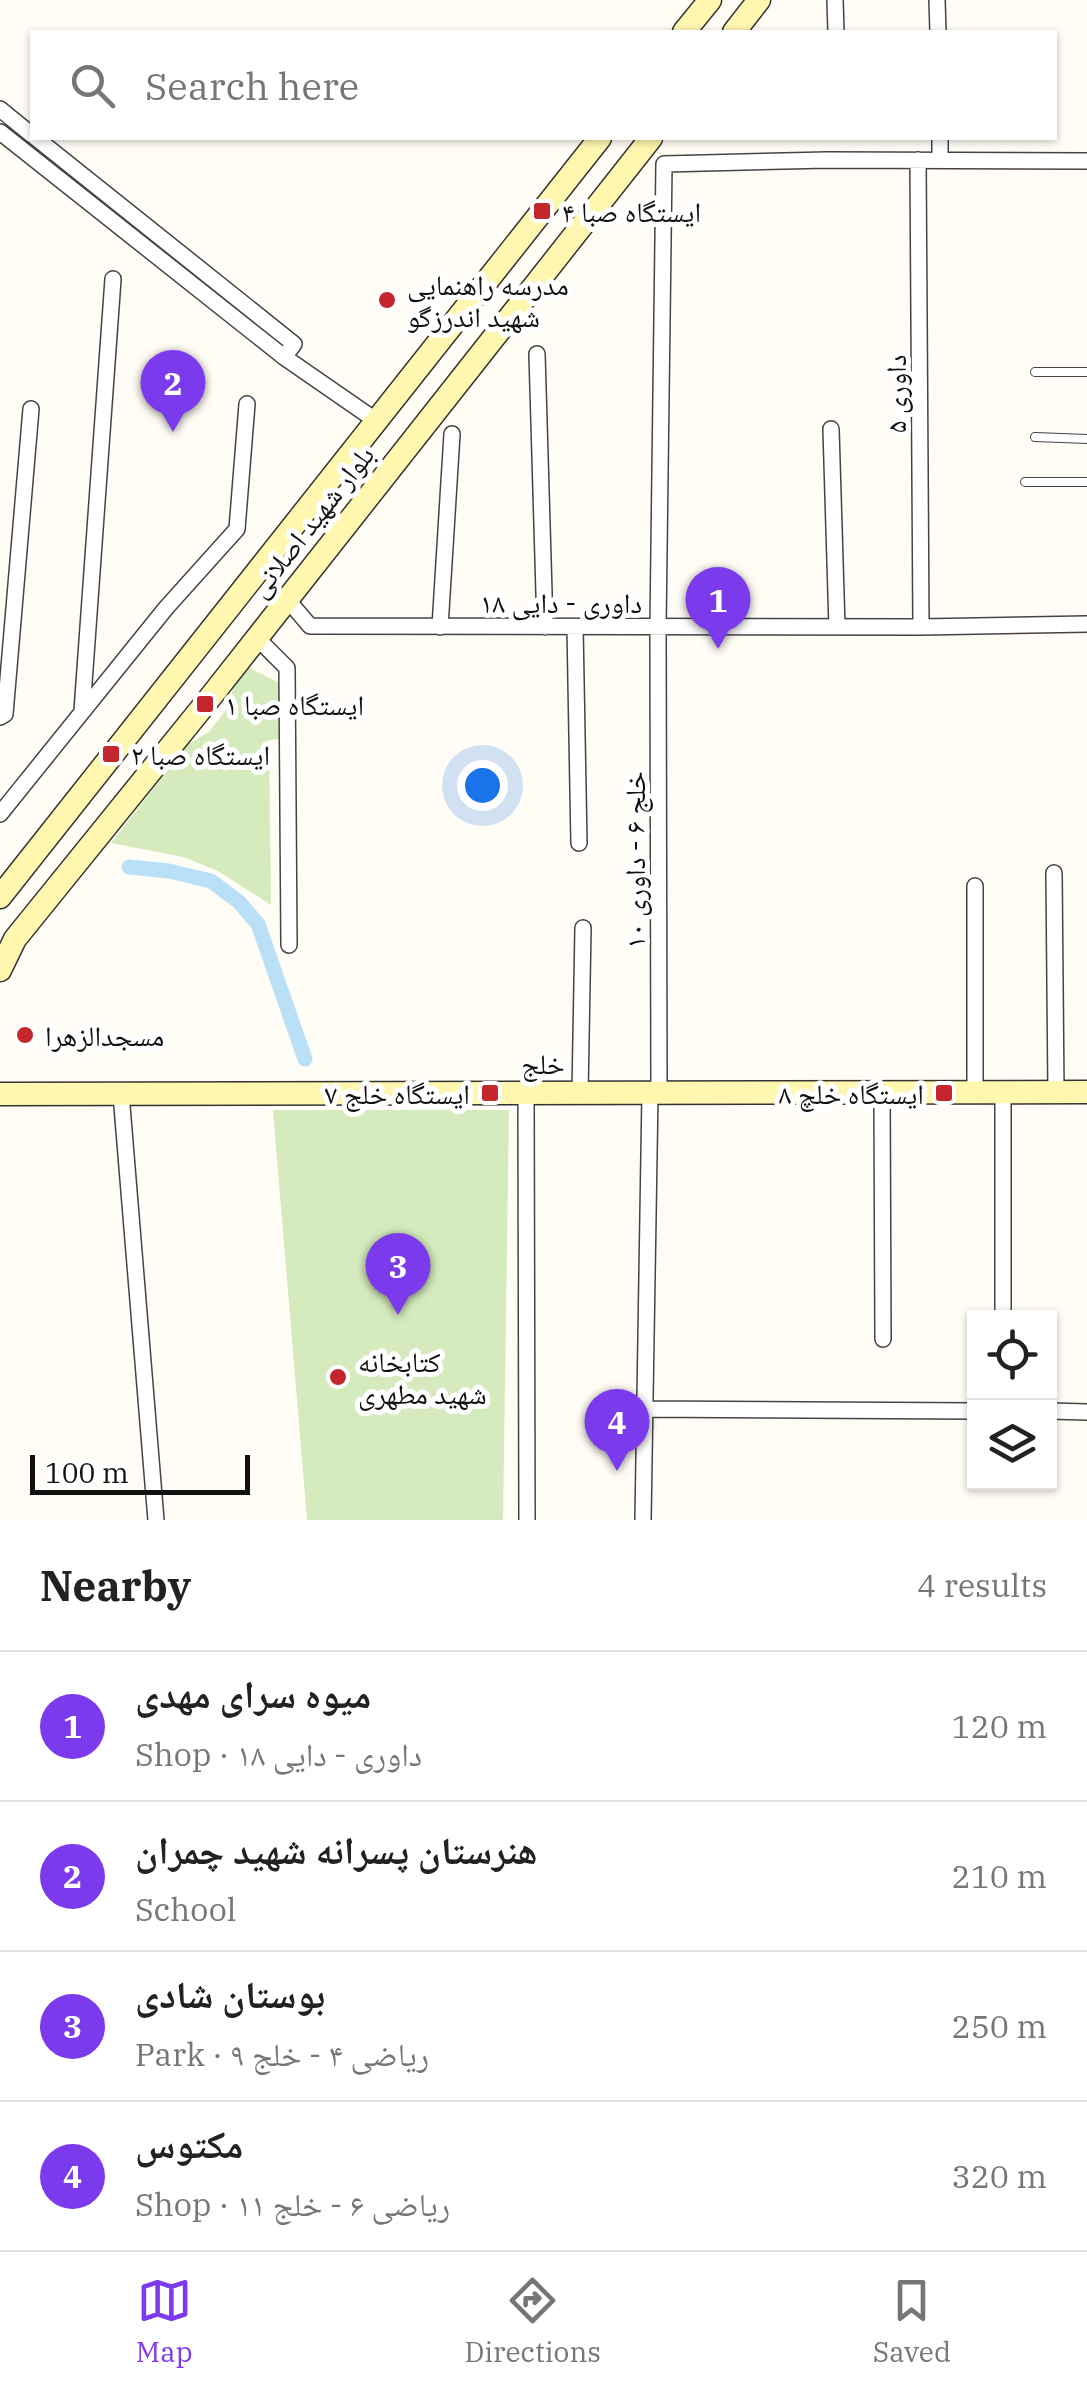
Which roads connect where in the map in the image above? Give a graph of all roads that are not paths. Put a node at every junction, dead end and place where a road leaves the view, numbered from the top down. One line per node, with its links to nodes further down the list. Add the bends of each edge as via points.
1 (710, 0): 5 (main road)
2 (760, 0): 6 (main road)
3 (835, 0): 7 (street)
4 (938, 0): 8 (street)
5 (686, 30)
6 (736, 30)
7 (836, 30)
8 (938, 30)
9 (0, 109): 11 (street)
10 (0, 132): 21 (street)
11 (30, 133)
12 (39, 140): 21 (street, via 294,344)
13 (598, 140): 26 (main road, بلوار شهید اصلانی)
14 (649, 140): 33 (main road, بلوار شهید اصلانی)
15 (940, 140): 17 (street)
16 (918, 160): 17 (street); 38 (street, خلج ۶ - داوری ۱۰, via 664,164); 40 (street, داوری ۵)
17 (940, 160): 18 (street)
18 (1087, 161)
19 (113, 280): 42 (street)
20 (536, 354): 37 (street)
21 (284, 357): 26 (street)
22 (1036, 372): 23 (lane)
23 (1087, 372)
24 (248, 404): 42 (street, via 237,529)
25 (31, 409): 43 (street)
26 (378, 422): 48 (main road, بلوار شهید اصلانی)
27 (831, 428): 39 (street)
28 (452, 434): 35 (street)
29 (1034, 437): 30 (lane)
30 (1087, 439)
31 (1024, 482): 32 (lane)
32 (1087, 482)
33 (287, 599): 35 (street, داوری - دایی ۱۸, via 310,626); 41 (main road, بلوار شهید اصلانی)
34 (1087, 624): 40 (street, داوری - دایی ۱۸)
35 (440, 626): 37 (street, داوری - دایی ۱۸)
36 (575, 626): 37 (street, داوری - دایی ۱۸); 38 (street, داوری - دایی ۱۸); 45 (street)
37 (545, 627)
38 (658, 627): 39 (street, داوری - دایی ۱۸); 57 (street, خلج ۶ - داوری ۱۰)
39 (837, 627): 40 (street, داوری - دایی ۱۸)
40 (920, 627)
41 (256, 638): 50 (street, via 287,668); 51 (main road, بلوار شهید اصلانی, via 15,938)
42 (82, 711): 44 (street)
43 (0, 717)
44 (0, 814)
45 (578, 842)
46 (1054, 873): 53 (street)
47 (974, 886): 52 (street)
48 (0, 896)
49 (583, 928): 56 (street)
50 (289, 945)
51 (0, 970)
52 (975, 1092): 58 (main road, خلج); 59 (main road, خلج)
53 (1056, 1092): 54 (main road, خلج); 59 (main road, خلج)
54 (1087, 1092)
55 (526, 1093): 56 (main road, خلج); 61 (main road, خلج); 69 (street)
56 (580, 1093): 57 (main road, خلج)
57 (655, 1093): 58 (main road, خلج); 64 (street, خلج ۶ - داوری ۱۰)
58 (882, 1093): 63 (street)
59 (1003, 1093): 62 (street)
60 (0, 1094): 61 (main road, خلج)
61 (121, 1094): 68 (street)
62 (1003, 1310)
63 (883, 1339)
64 (643, 1409): 65 (street); 70 (street, خلج ۶ - داوری ۱۰)
65 (967, 1411)
66 (1057, 1411): 67 (street)
67 (1087, 1412)
68 (156, 1520)
69 (527, 1520)
70 (644, 1520)

